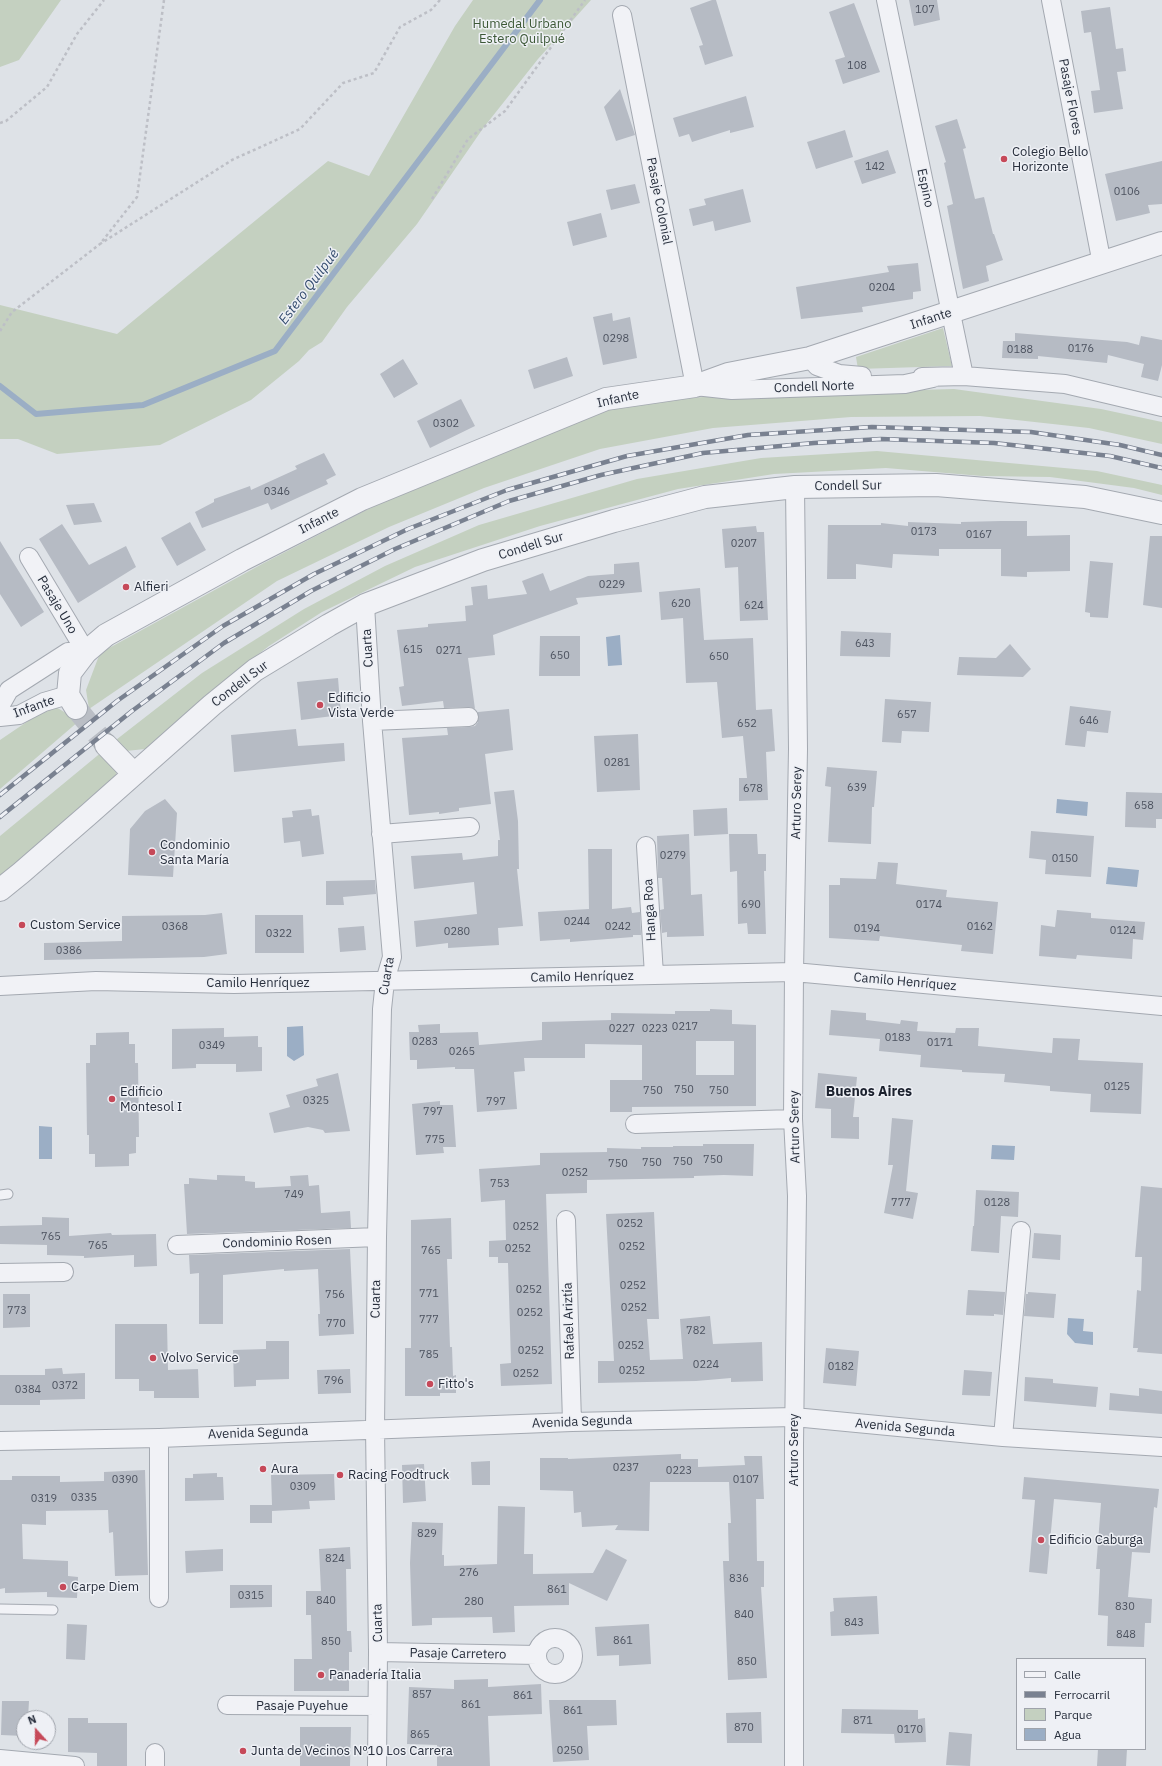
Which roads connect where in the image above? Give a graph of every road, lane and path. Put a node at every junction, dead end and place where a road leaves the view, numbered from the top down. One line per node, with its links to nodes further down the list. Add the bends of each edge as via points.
1 (104, 0): 8 (path, via 77,34 47,87 6,121)
2 (164, 0): 11 (path, via 137,197)
3 (440, 0): 11 (path, via 431,10 400,27 374,73 343,83 300,129 232,160)
4 (585, 0): 9 (path, via 505,111 468,139)
5 (886, 0): 13 (street, Espino)
6 (1051, 0): 12 (street, Pasaje Flores)
7 (622, 15): 18 (street, Pasaje Colonial)
8 (0, 123)
9 (432, 199)
10 (1162, 243): 12 (street, Infante)
11 (100, 244): 14 (path, via 12,312)
12 (1102, 264): 13 (street, Infante)
13 (950, 313): 15 (street, Infante); 16 (street, Espino)
14 (0, 331)
15 (810, 358): 17 (street, Condell Norte, via 817,366 839,374); 18 (street, Infante, via 728,374)
16 (964, 376): 17 (street, Condell Norte); 19 (street, Condell Norte, via 1065,384)
17 (933, 378): 18 (street, Condell Norte, via 904,384 732,390)
18 (695, 386): 24 (street, Infante, via 606,399 362,499 152,609 106,635)
19 (1162, 407)
20 (795, 487): 21 (street, Condell Sur, via 936,485 1085,497); 23 (street, Condell Sur, via 705,497 614,521 483,560); 36 (street, Arturo Serey, via 798,749)
21 (1162, 513)
22 (29, 557): 24 (street, Pasaje Uno)
23 (365, 605): 29 (street, Cuarta); 31 (street, Condell Sur, via 255,670)
24 (86, 652): 25 (street, Infante, via 70,673); 26 (street, Infante, via 68,652 9,690)
25 (72, 701): 27 (street, Infante, via 44,702 19,715)
26 (0, 706)
27 (0, 717)
28 (469, 717): 29 (street)
29 (372, 721): 33 (street, Cuarta)
30 (106, 745): 31 (street)
31 (134, 774): 35 (street, Condell Sur)
32 (470, 827): 33 (street)
33 (381, 834): 38 (street, Cuarta, via 392,957)
34 (646, 846): 37 (street, Hanga Roa)
35 (0, 890)
36 (794, 972): 37 (street, Camilo Henríquez); 40 (street, Camilo Henríquez); 41 (street, Arturo Serey)
37 (654, 975): 38 (street, Camilo Henríquez)
38 (385, 981): 39 (street, Camilo Henríquez, via 234,984 96,981); 45 (street, Cuarta, via 382,1009)
39 (0, 986)
40 (1162, 1006)
41 (793, 1119): 42 (street); 49 (street, Arturo Serey, via 797,1196)
42 (635, 1124)
43 (566, 1220): 50 (street, Rafael Ariztía)
44 (1021, 1231): 52 (street)
45 (377, 1237): 46 (street, Condominio Rosen); 51 (street, Cuarta)
46 (177, 1245)
47 (64, 1272): 48 (street)
48 (0, 1273)
49 (794, 1417): 50 (street, Avenida Segunda); 52 (street, Avenida Segunda); 66 (street, Arturo Serey)
50 (572, 1422): 51 (street, Avenida Segunda)
51 (375, 1428): 53 (street, Avenida Segunda); 59 (street, Cuarta)
52 (1003, 1437): 55 (street, Avenida Segunda)
53 (159, 1438): 54 (street, Avenida Segunda); 56 (street)
54 (0, 1441)
55 (1162, 1447)
56 (159, 1598)
57 (0, 1610): 58 (lane)
58 (52, 1610)
59 (378, 1652): 60 (street, Pasaje Carretero); 62 (street, Cuarta)
60 (537, 1655)
61 (228, 1705): 62 (street, Pasaje Puyehue)
62 (377, 1706): 65 (street, Cuarta)
63 (0, 1759): 64 (street)
64 (75, 1766)
65 (376, 1766)
66 (794, 1766)

